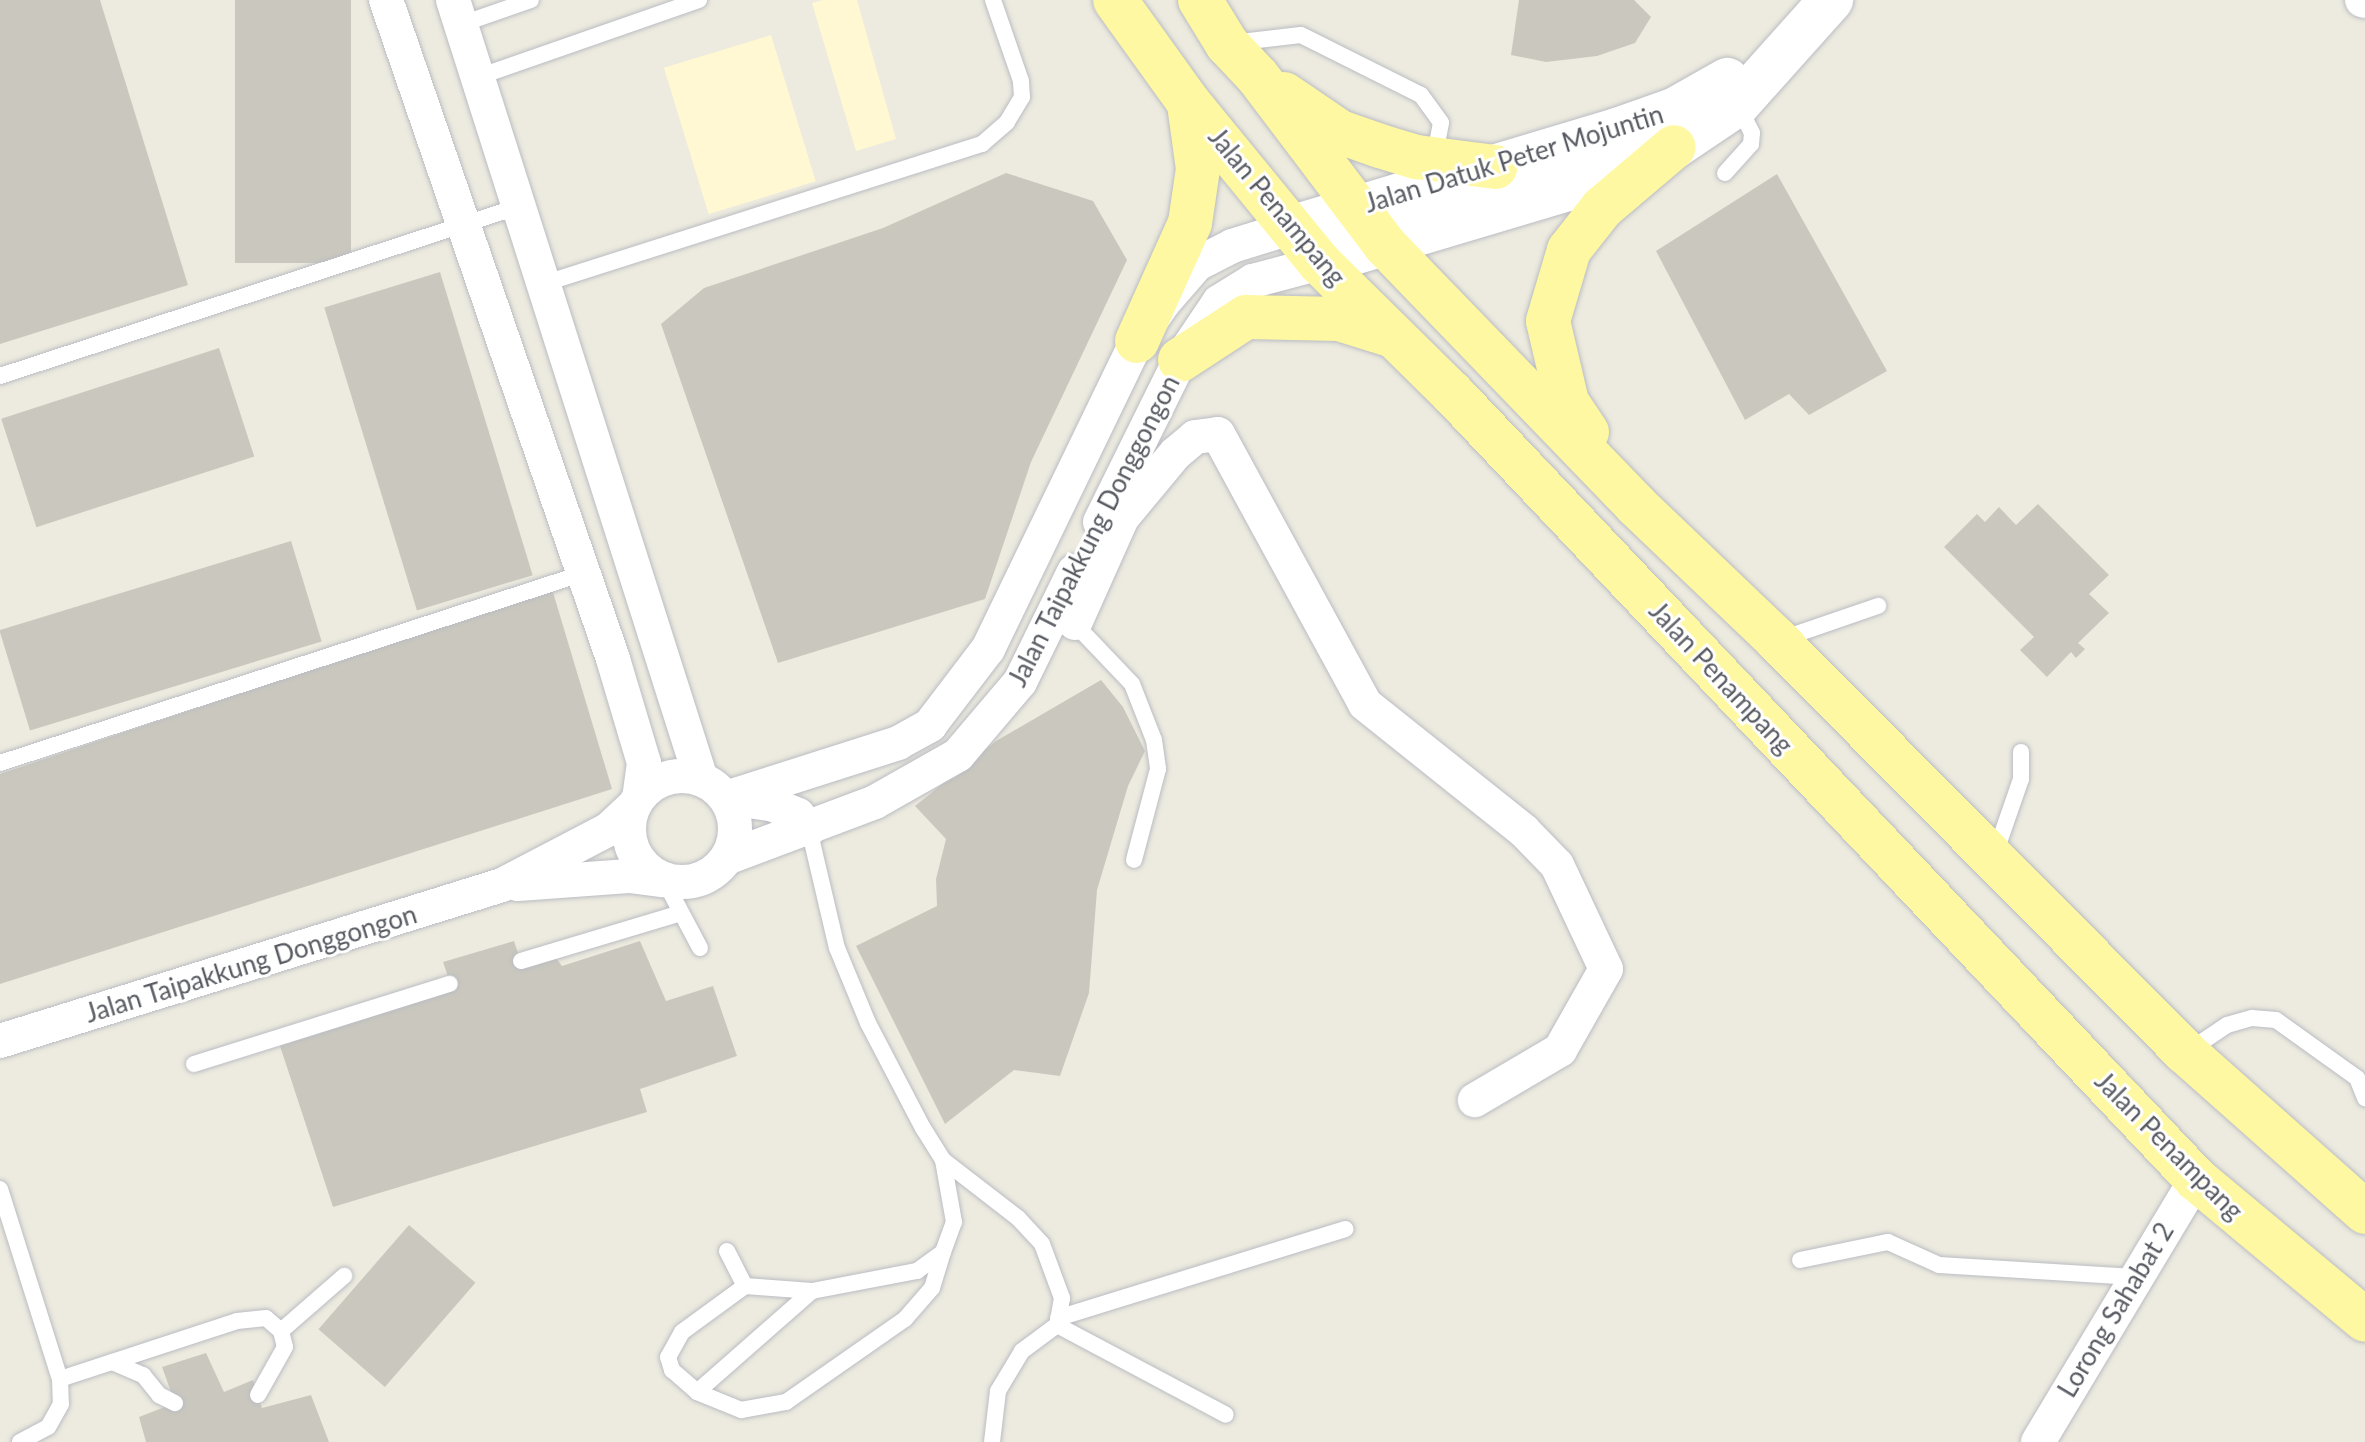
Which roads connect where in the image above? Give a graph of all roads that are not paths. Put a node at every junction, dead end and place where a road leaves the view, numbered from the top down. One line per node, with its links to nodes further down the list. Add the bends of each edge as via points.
1 (386, 0): 20 (street)
2 (531, 0): 7 (lane)
3 (699, 0): 10 (lane)
4 (993, 0): 24 (lane, via 1022,97 1007,122 982,144)
5 (1115, 0): 12 (main road, Jalan Penampang)
6 (1200, 0): 9 (main road)
7 (457, 12): 10 (street)
8 (1822, 12): 13 (main road, Jalan Datuk Peter Mojuntin); 16 (main road, Jalan Datuk Peter Mojuntin, via 1676,109)
9 (1227, 44): 11 (main road); 15 (lane, via 1301,35 1421,95 1441,123)
10 (478, 77): 18 (street)
11 (1258, 77): 15 (main road, via 1340,132); 19 (main road)
12 (1189, 103): 21 (main road, Jalan Penampang); 26 (main road, via 1198,169 1190,223)
13 (1738, 104): 14 (main road, Jalan Datuk Peter Mojuntin); 17 (lane, via 1752,133 1751,144)
14 (1674, 147): 22 (main road, Jalan Datuk Peter Mojuntin, via 1602,179); 32 (main road, via 1602,208 1569,250 1548,321 1567,402)
15 (1434, 159): 16 (main road)
16 (1495, 167): 19 (main road, Jalan Datuk Peter Mojuntin)
17 (1725, 173)
18 (520, 206): 20 (lane); 24 (street)
19 (1354, 209): 21 (main road, Jalan Datuk Peter Mojuntin); 22 (main road)
20 (464, 225): 30 (lane); 33 (street)
21 (1290, 228): 23 (main road, Jalan Penampang); 26 (street, Jalan Taipakkung Donggongon, via 1232,246 1197,264)
22 (1385, 245): 23 (main road, Jalan Datuk Peter Mojuntin); 25 (main road)
23 (1320, 263): 27 (main road, Jalan Penampang); 28 (street, Jalan Taipakkung Donggongon, via 1253,281 1219,302)
24 (546, 283): 39 (street)
25 (1456, 318): 27 (main road, via 1462,332 1458,348 1430,360); 29 (main road)
26 (1137, 341): 39 (street, Jalan Taipakkung Donggongon, via 988,649 930,725 898,743)
27 (1405, 348): 28 (main road, via 1339,319 1246,317); 31 (main road, Jalan Penampang)
28 (1180, 360): 35 (street, Jalan Taipakkung Donggongon)
29 (1499, 360): 31 (main road, via 1486,355 1453,368); 32 (main road)
30 (0, 376)
31 (1452, 393): 57 (main road, Jalan Penampang)
32 (1637, 506): 36 (main road)
33 (584, 573): 38 (lane); 40 (street, via 644,763)
34 (1878, 606): 36 (lane)
35 (1064, 617): 41 (street, Jalan Taipakkung Donggongon, via 1020,682 958,755 922,780); 43 (lane, via 1132,684 1154,740 1158,769); 55 (street, via 1122,518 1195,437 1218,434 1365,704 1524,831 1557,865 1606,969 1560,1050)
36 (1777, 640): 44 (main road)
37 (2021, 752): 44 (lane, via 2021,779)
38 (0, 763)
39 (714, 788): 40 (street, via 667,778); 41 (street, via 798,815); 42 (street, via 736,826)
40 (636, 802): 45 (street, via 631,847 649,871); 46 (street, Jalan Taipakkung Donggongon, via 609,829)
41 (809, 829): 42 (street, Jalan Taipakkung Donggongon); 56 (lane, via 837,948 868,1023)
42 (729, 857): 45 (street, via 700,879)
43 (1134, 860)
44 (1993, 860): 52 (main road)
45 (664, 880): 46 (street, Jalan Taipakkung Donggongon, via 629,876); 47 (lane)
46 (502, 885): 51 (street, Jalan Taipakkung Donggongon)
47 (681, 913): 48 (lane); 49 (lane)
48 (700, 948)
49 (521, 961)
50 (450, 984): 53 (lane)
51 (0, 1041)
52 (2185, 1052): 54 (lane, via 2227,1025 2252,1018 2276,1020 2357,1078); 59 (main road)
53 (194, 1064)
54 (2365, 1098)
55 (1475, 1100)
56 (943, 1160): 62 (lane, via 954,1222); 69 (lane, via 1018,1218 1042,1244 1062,1298)
57 (2196, 1179): 65 (street, Lorong Sahabat 2); 68 (main road, Jalan Penampang)
58 (0, 1189): 72 (lane)
59 (2365, 1212)
60 (1346, 1229): 69 (lane)
61 (727, 1251): 66 (lane)
62 (943, 1252): 67 (lane, via 917,1271); 73 (lane, via 932,1288 905,1319 786,1402 741,1410)
63 (1800, 1260): 65 (lane, via 1888,1242 1939,1265)
64 (344, 1276): 70 (lane)
65 (2135, 1277): 79 (street, Lorong Sahabat 2)
66 (745, 1286): 67 (lane); 73 (lane, via 674,1344 668,1357 672,1370)
67 (812, 1291): 73 (lane)
68 (2365, 1320)
69 (1058, 1322): 76 (lane); 78 (lane, via 1022,1351 998,1391)
70 (281, 1331): 71 (lane, via 266,1318 237,1321); 74 (lane, via 285,1347)
71 (112, 1362): 72 (lane); 75 (lane, via 143,1375 159,1395)
72 (60, 1379): 77 (lane, via 61,1404 48,1427)
73 (697, 1392)
74 (258, 1395)
75 (175, 1403)
76 (1226, 1415)
77 (20, 1442)
78 (992, 1442)
79 (2038, 1442)

